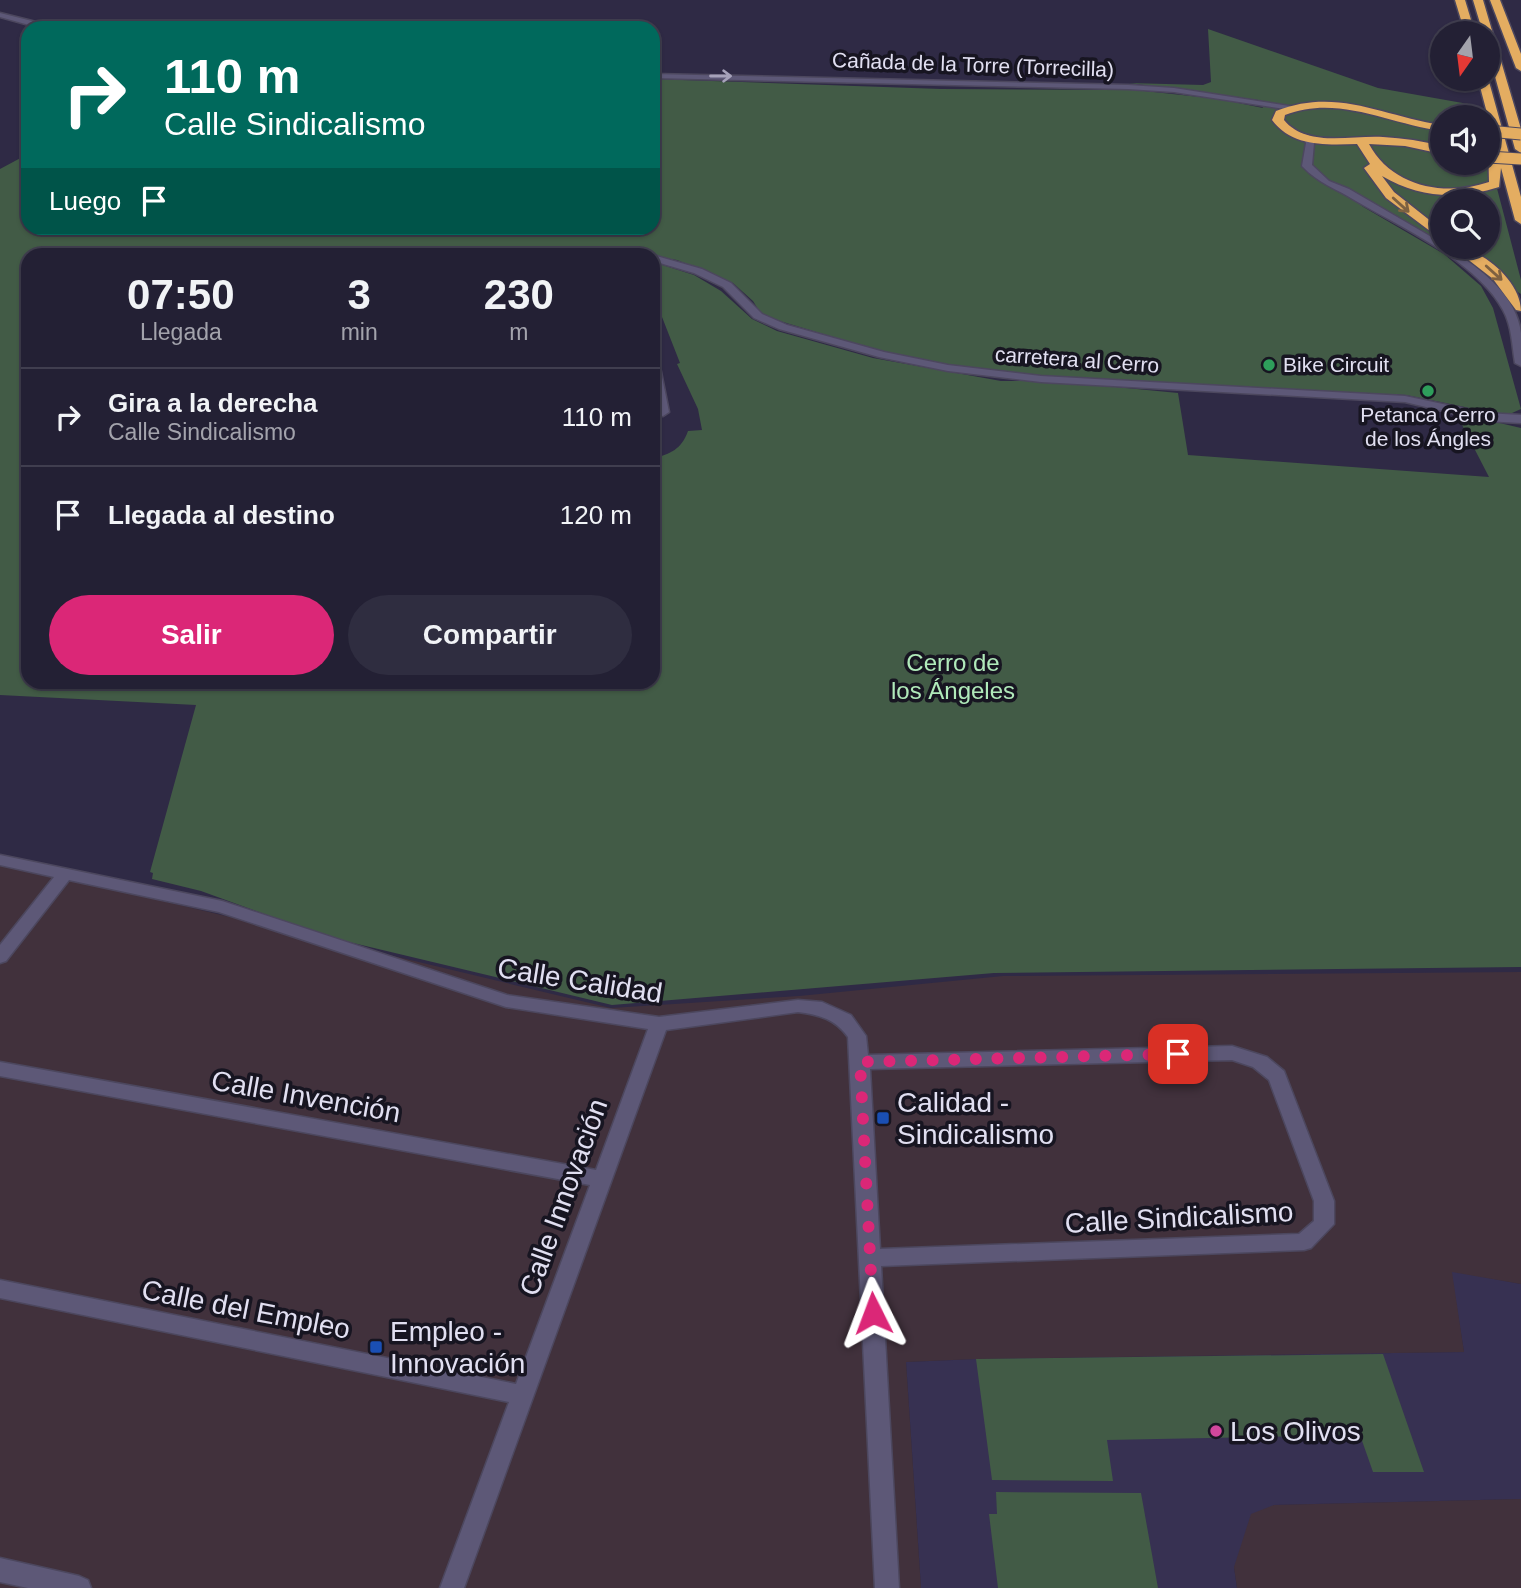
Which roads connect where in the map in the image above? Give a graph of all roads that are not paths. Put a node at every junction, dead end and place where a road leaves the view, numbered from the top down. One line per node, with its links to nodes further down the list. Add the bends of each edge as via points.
1 (1460, 0): 6 (highway)
2 (1478, 0): 24 (highway)
3 (1494, 0): 7 (highway)
4 (0, 15): 5 (street)
5 (23, 21)
6 (1466, 21)
7 (1506, 35): 8 (highway); 12 (highway, via 1511,77)
8 (1521, 68)
9 (660, 76): 11 (street, Cañada de la Torre (Torrecilla), one-way to 11, via 1174,90)
10 (1486, 91): 28 (highway)
11 (1262, 104): 13 (street, Cañada de la Torre (Torrecilla)); 14 (street)
12 (1521, 106)
13 (1292, 107): 14 (highway); 15 (highway, via 1356,106)
14 (1280, 113): 22 (highway, via 1280,124)
15 (1391, 118): 16 (highway); 19 (highway, via 1396,124 1393,134)
16 (1430, 127)
17 (1500, 132): 18 (highway, bridge)
18 (1521, 134)
19 (1377, 140): 21 (highway); 23 (highway)
20 (1333, 142): 21 (highway); 22 (highway); 29 (highway, one-way to 29, via 1352,148 1390,195)
21 (1362, 142): 27 (highway, via 1389,175 1418,187 1476,191 1496,184)
22 (1307, 143): 33 (street, via 1307,166 1326,183 1467,265 1493,290 1509,311)
23 (1430, 146)
24 (1521, 149)
25 (1500, 158): 26 (highway, bridge)
26 (1521, 159)
27 (1496, 175)
28 (1521, 220)
29 (1430, 227)
30 (1475, 259): 32 (highway, one-way to 32, via 1498,276)
31 (660, 260): 36 (street, carretera al Cerro, via 727,285 758,316 782,327 948,368 1041,379 1405,399)
32 (1521, 307)
33 (1521, 363)
34 (660, 397): 35 (street)
35 (660, 412)
36 (1464, 412): 37 (street, carretera al Cerro); 38 (street)
37 (1521, 419)
38 (1447, 420)
39 (0, 860): 40 (street, Calle Calidad)
40 (66, 873): 41 (street); 42 (street, Calle Calidad, via 222,907 506,1001)
41 (0, 957)
42 (659, 1024): 43 (street, Calle Calidad, via 798,1006 822,1009 845,1020 857,1036); 45 (street, Calle Innovación)
43 (860, 1062): 46 (street, Calle Calidad); 46 (street, Calle Sindicalismo, via 1232,1053 1260,1062 1277,1076 1324,1200 1324,1224 1304,1242)
44 (0, 1069): 45 (street, Calle Invención)
45 (602, 1179): 48 (street, Calle Innovación)
46 (870, 1258): 52 (street, Calle Calidad)
47 (0, 1289): 48 (street, Calle del Empleo)
48 (522, 1395): 51 (street, Calle Innovación)
49 (0, 1570): 50 (street)
50 (79, 1588)
51 (452, 1588)
52 (887, 1588)

